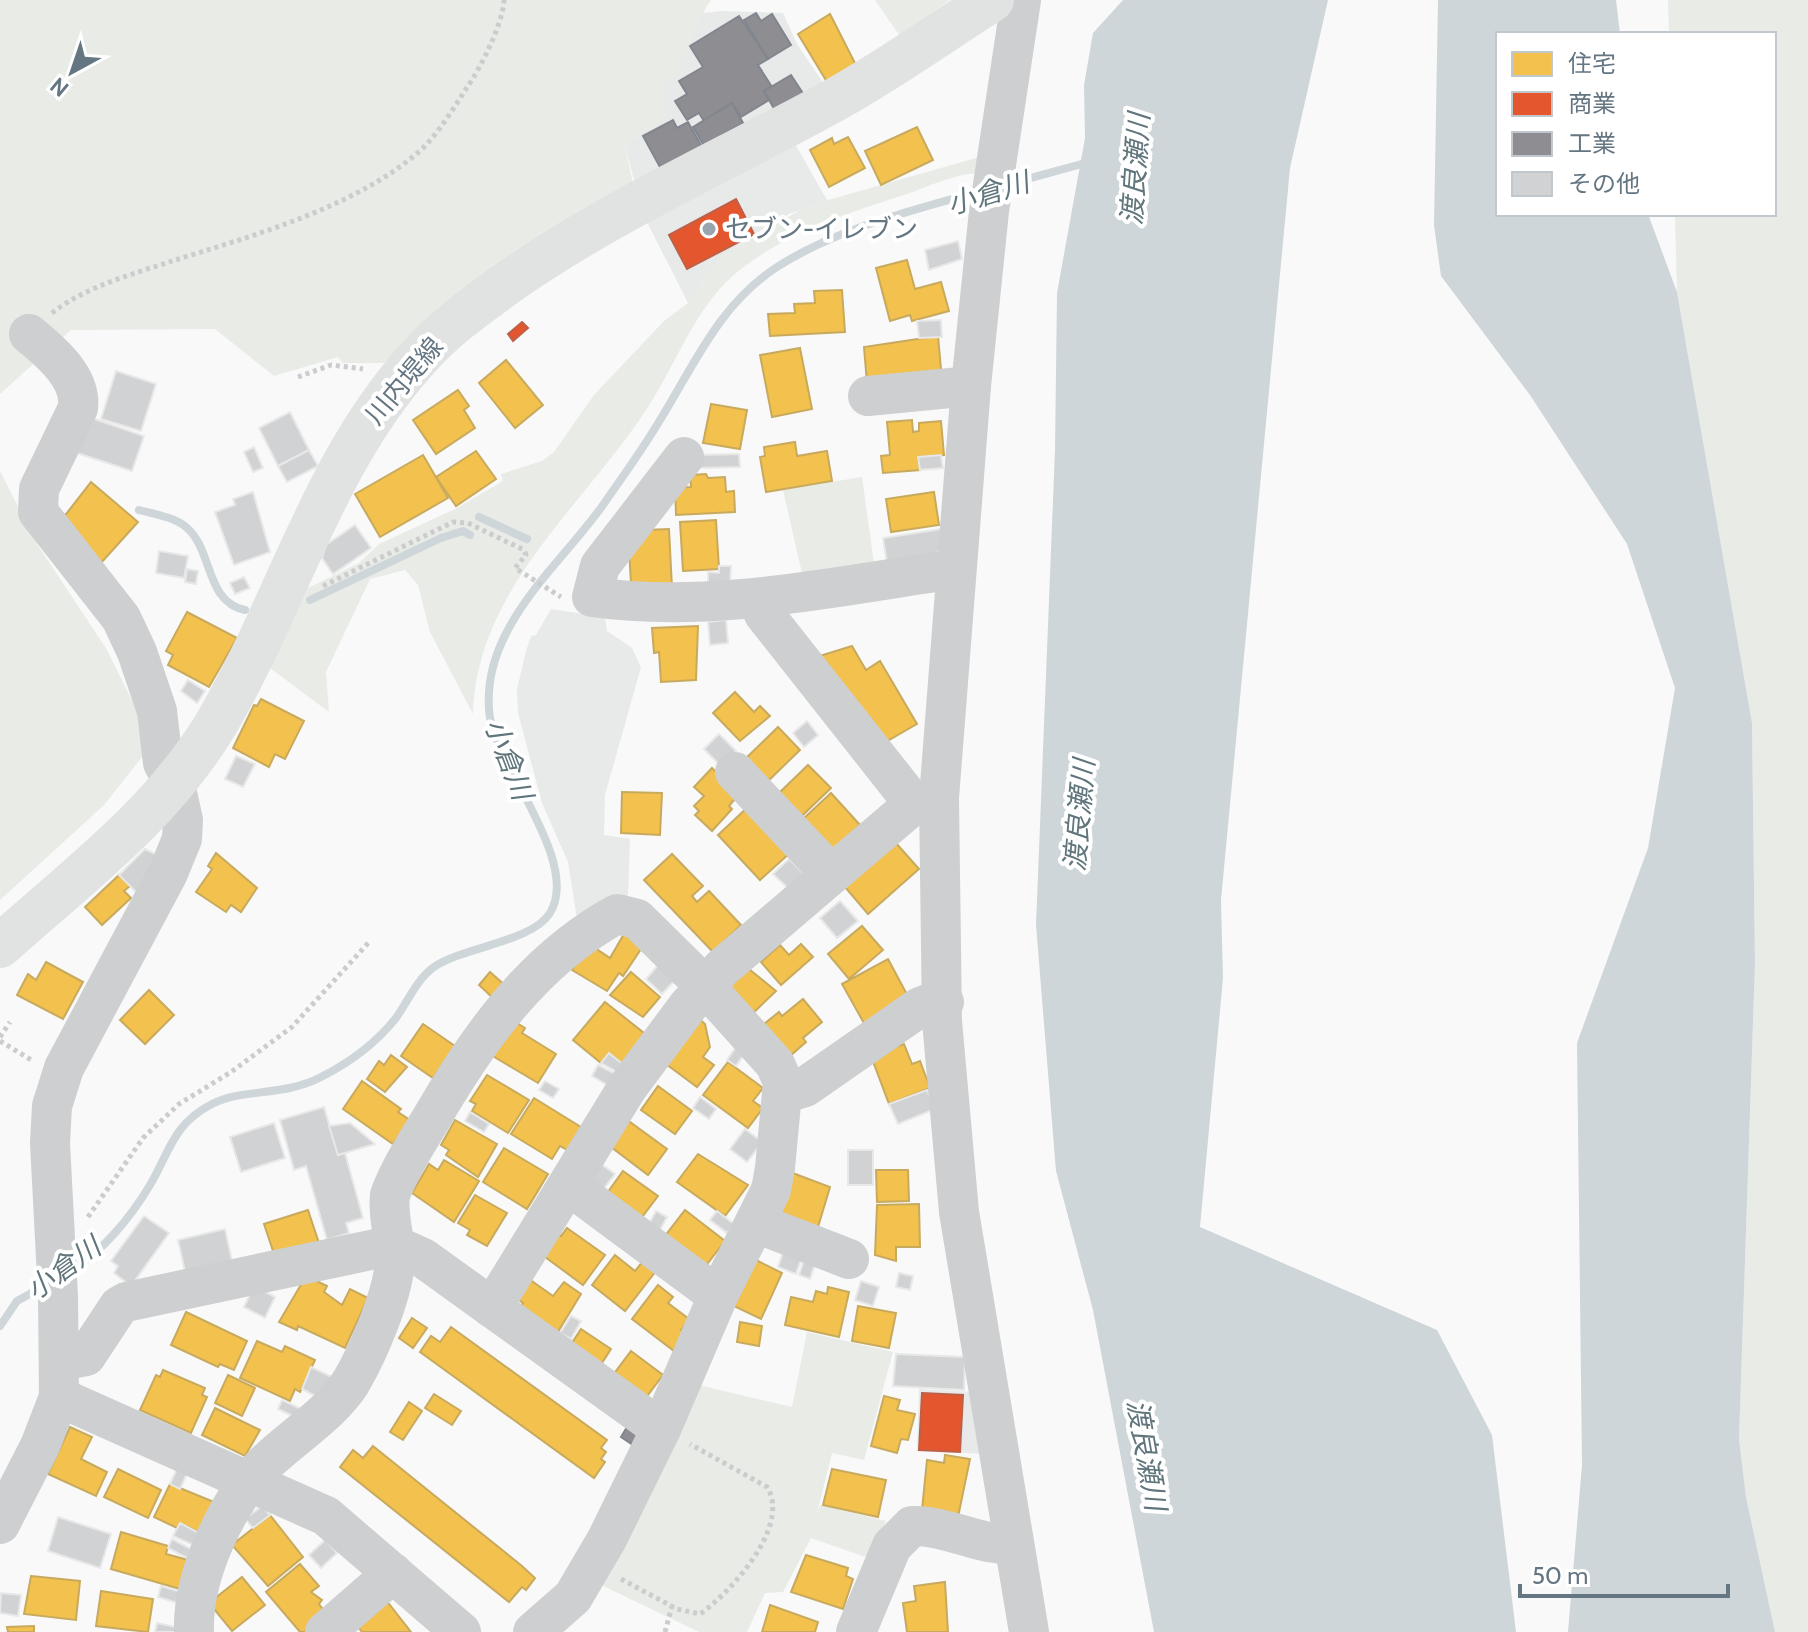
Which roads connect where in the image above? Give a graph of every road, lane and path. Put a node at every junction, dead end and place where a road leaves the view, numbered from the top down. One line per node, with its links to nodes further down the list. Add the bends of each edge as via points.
1 (504, 0): 4 (path, via 476,74 447,119 423,147 379,180 300,217 64,303)
2 (992, 0): 5 (main road, 川内堤線, via 823,107 602,221 545,257 477,305)
3 (1021, 0): 7 (street, via 989,211)
4 (29, 334): 15 (street, via 67,372 80,394 39,489 38,512 121,618 157,711 163,763)
5 (405, 372): 6 (path, via 331,365); 15 (main road, 川内堤線, via 354,443 230,700)
6 (298, 377)
7 (971, 386): 8 (street); 10 (street)
8 (868, 396)
9 (684, 457): 13 (street, via 600,566 592,597 642,604)
10 (956, 569): 13 (street); 16 (street)
11 (310, 592): 12 (path, via 453,522 468,523 524,550 526,555 515,568)
12 (553, 593)
13 (757, 598): 16 (street, via 764,614)
14 (735, 772): 17 (street)
15 (175, 784): 19 (main road, 川内堤線, via 130,832); 29 (street, via 182,839 157,898 64,1068 52,1106)
16 (927, 801): 17 (street); 21 (street)
17 (830, 873): 20 (street)
18 (370, 941): 29 (path, via 292,1027 179,1104 143,1138)
19 (0, 946)
20 (705, 986): 24 (street, via 775,1064); 25 (street, via 627,1088); 27 (street, via 637,919 617,914 583,933 505,1005 441,1102 390,1195)
21 (944, 1002): 24 (street, via 920,1007 805,1087); 36 (street, via 959,1212)
22 (10, 1022): 23 (path)
23 (0, 1037)
24 (782, 1094): 26 (street, via 773,1181)
25 (568, 1185): 30 (street); 31 (street)
26 (756, 1223): 28 (street); 30 (street)
27 (394, 1245): 31 (street, via 423,1258); 32 (street, via 126,1302 86,1356); 34 (street, via 394,1273 350,1382)
28 (849, 1259)
29 (56, 1263): 32 (street)
30 (718, 1296): 33 (street)
31 (492, 1308): 33 (street)
32 (59, 1379): 34 (street); 35 (street, via 40,1446)
33 (661, 1429): 37 (street); 39 (path, via 758,1480 772,1494 773,1504 764,1539 723,1597 700,1614)
34 (249, 1481): 38 (street, via 326,1516); 40 (street, via 198,1582)
35 (0, 1524)
36 (1014, 1544): 45 (street, via 912,1526 892,1546); 46 (street)
37 (594, 1565): 39 (path); 43 (street, via 573,1597)
38 (393, 1573): 41 (street); 42 (street)
39 (672, 1606): 44 (path)
40 (194, 1632)
41 (325, 1632)
42 (461, 1632)
43 (533, 1632)
44 (665, 1632)
45 (856, 1632)
46 (1029, 1632)

